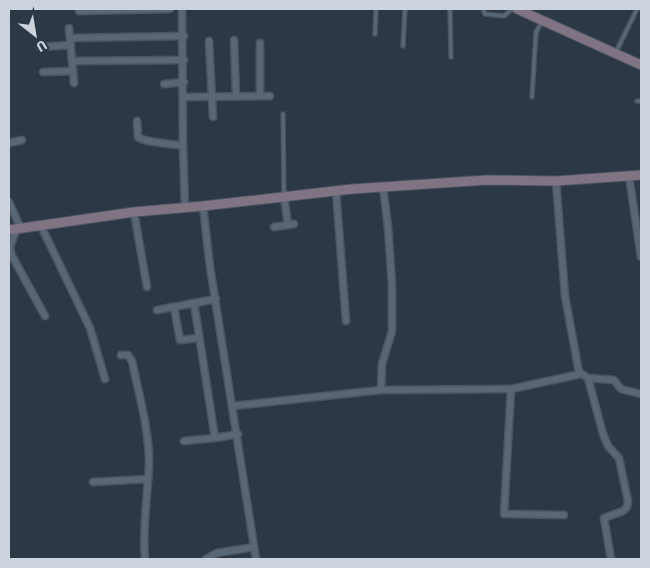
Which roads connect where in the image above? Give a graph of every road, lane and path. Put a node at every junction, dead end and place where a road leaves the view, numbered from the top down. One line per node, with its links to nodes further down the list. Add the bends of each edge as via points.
1 (170, 9): 10 (street)
2 (182, 9): 14 (street)
3 (376, 9): 13 (lane)
4 (405, 9): 19 (lane)
5 (450, 9): 22 (lane)
6 (483, 9): 7 (lane, via 484,14 505,16)
7 (512, 9)
8 (517, 9): 11 (street)
9 (637, 9): 21 (lane)
10 (79, 11)
11 (543, 21): 21 (street); 36 (lane, via 536,32)
12 (69, 28): 17 (street)
13 (375, 34)
14 (184, 36): 17 (street); 23 (street)
15 (234, 40): 32 (street)
16 (209, 41): 31 (street)
17 (70, 42): 20 (street); 24 (street)
18 (260, 43): 33 (street)
19 (403, 46)
20 (40, 47)
21 (616, 53): 25 (street)
22 (451, 57)
23 (184, 60): 24 (street); 28 (street)
24 (72, 61): 26 (street)
25 (641, 65)
26 (73, 71): 27 (street); 29 (street)
27 (43, 72)
28 (184, 82): 30 (street); 35 (street)
29 (74, 83)
30 (164, 84)
31 (211, 96): 32 (street); 35 (street); 38 (street)
32 (236, 96): 33 (street)
33 (260, 96): 34 (street)
34 (270, 96)
35 (183, 97): 42 (street)
36 (532, 98)
37 (283, 114): 48 (lane)
38 (213, 117)
39 (137, 121): 42 (street, via 141,140)
40 (22, 140): 41 (street)
41 (9, 143)
42 (183, 146): 51 (street)
43 (641, 174): 44 (street)
44 (629, 176): 45 (street); 56 (street)
45 (556, 181): 46 (street, via 487,180); 66 (street, via 565,296)
46 (383, 187): 47 (street); 70 (street, via 392,331 382,364)
47 (336, 191): 48 (street); 63 (street)
48 (284, 196): 50 (street); 54 (street, via 291,225)
49 (9, 202): 55 (street)
50 (203, 206): 51 (street); 58 (street)
51 (185, 208): 52 (street)
52 (134, 212): 53 (street); 57 (street)
53 (41, 226): 55 (street); 68 (street, via 90,328)
54 (274, 228)
55 (15, 230): 62 (street, via 11,254)
56 (641, 257)
57 (147, 287)
58 (216, 298): 59 (street); 72 (street)
59 (194, 303): 60 (street); 64 (street)
60 (174, 307): 61 (street); 64 (street, via 180,340)
61 (156, 310)
62 (45, 316)
63 (346, 322)
64 (199, 338): 74 (street)
65 (121, 355): 76 (street, via 128,355 132,361 147,433)
66 (581, 374): 67 (street); 69 (street)
67 (588, 378): 71 (street, via 614,380 621,390); 83 (street, via 603,434 619,458 628,501 623,511 604,518)
68 (106, 379)
69 (511, 389): 70 (street); 78 (street, via 504,514)
70 (381, 390): 72 (street)
71 (641, 394)
72 (232, 406): 73 (street)
73 (238, 434): 74 (street); 79 (street)
74 (215, 438): 75 (street)
75 (184, 441)
76 (147, 479): 77 (street); 80 (street)
77 (93, 482)
78 (564, 515)
79 (254, 547): 81 (street, via 217,553); 82 (street)
80 (145, 559)
81 (206, 559)
82 (256, 559)
83 (611, 559)

